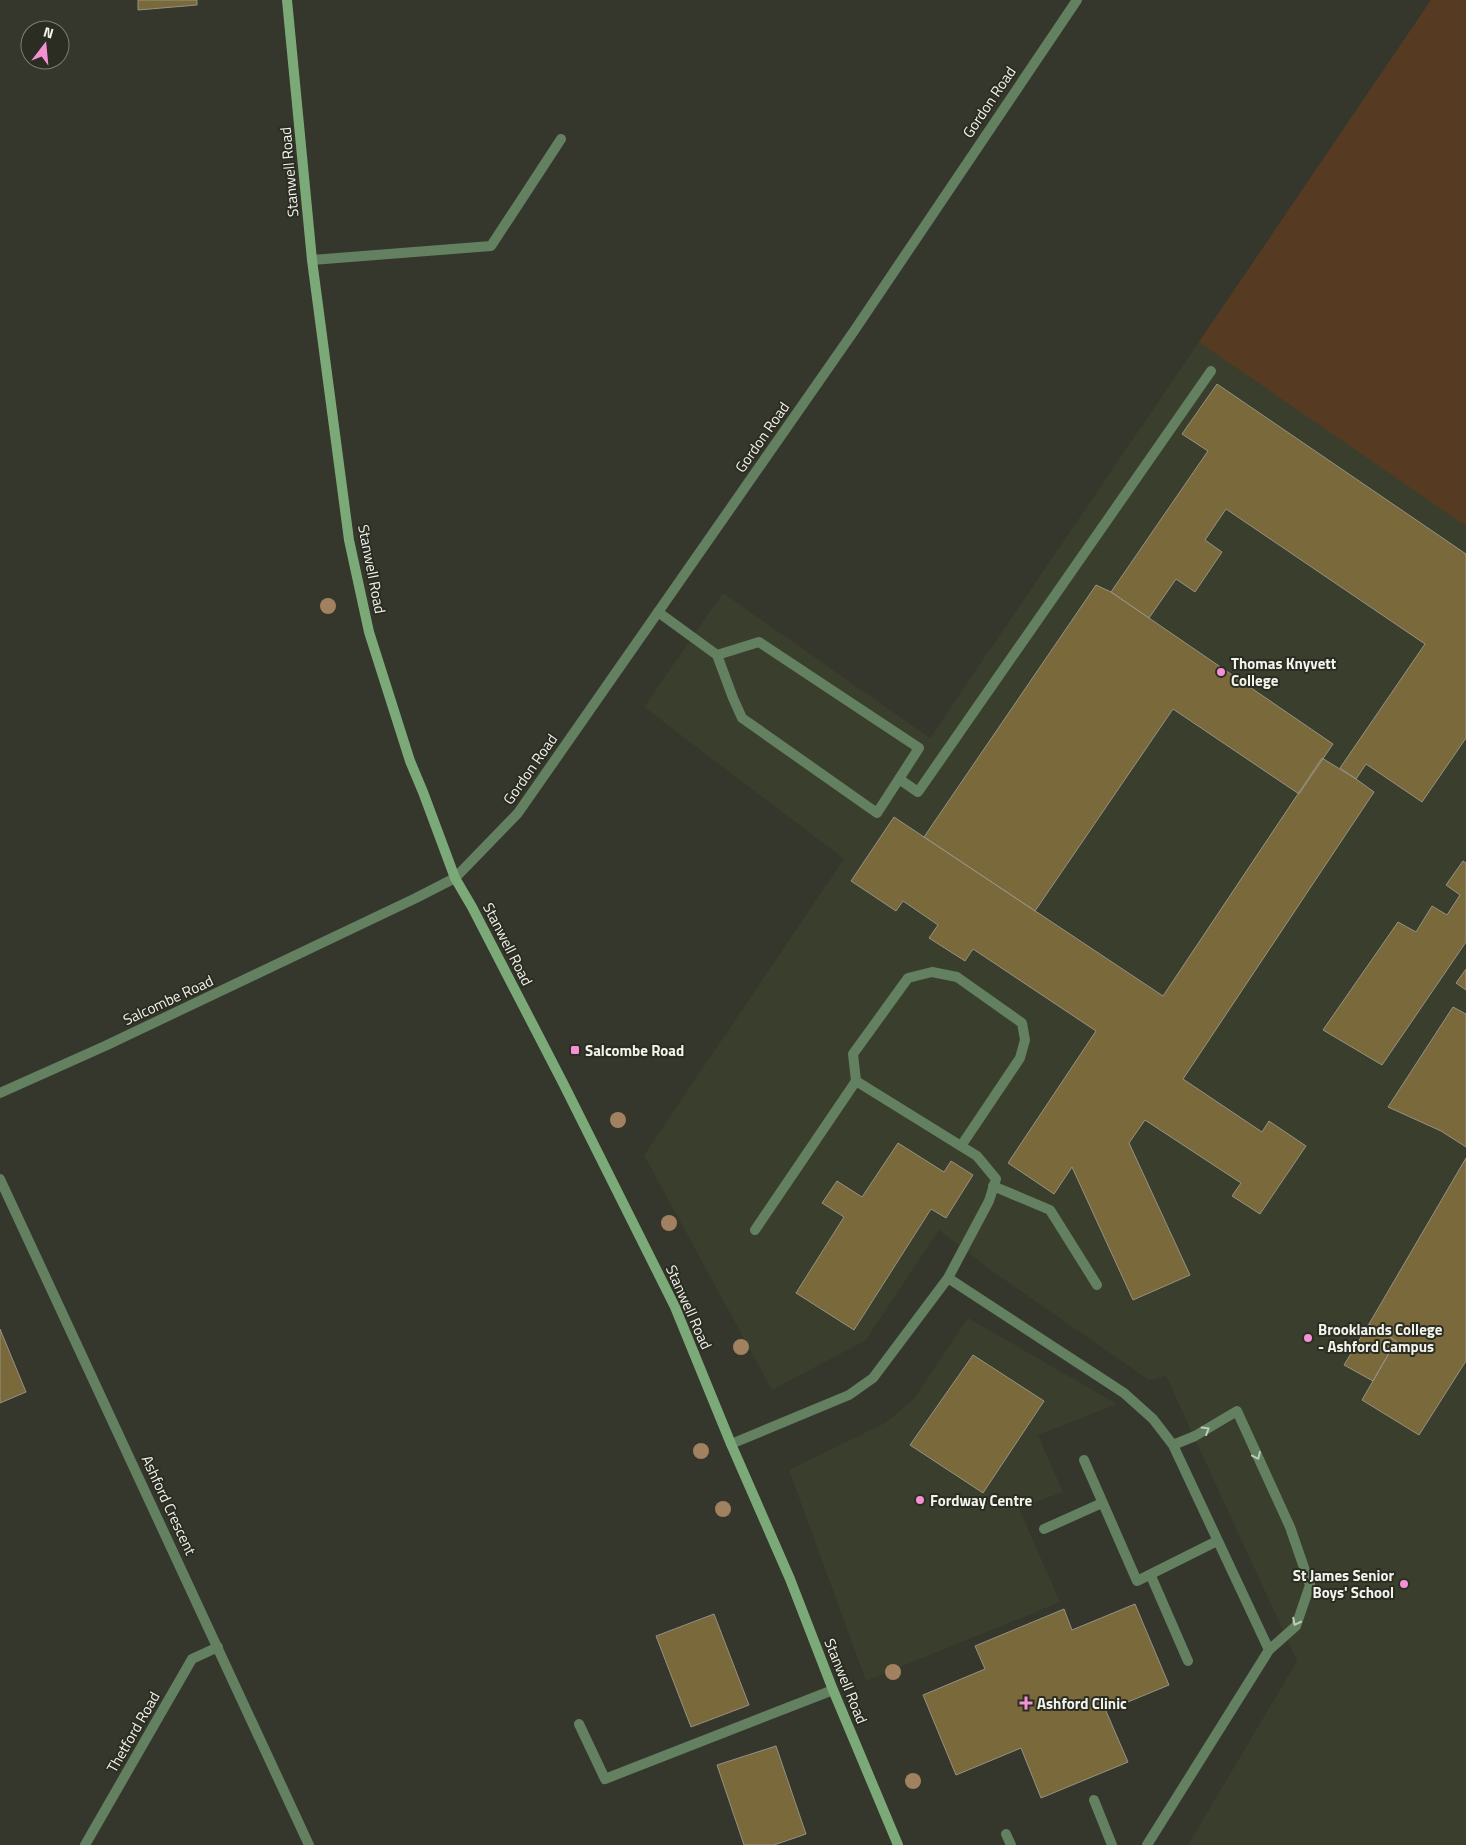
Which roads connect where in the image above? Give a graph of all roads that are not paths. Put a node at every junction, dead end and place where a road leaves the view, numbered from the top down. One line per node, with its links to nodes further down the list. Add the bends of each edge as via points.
1 (287, 0): 4 (main road, Stanwell Road)
2 (1077, 0): 6 (street, Gordon Road, via 854,331)
3 (561, 139): 4 (street, via 491,246)
4 (312, 260): 9 (main road, Stanwell Road, via 349,540 369,632 410,761)
5 (1211, 371): 8 (street, via 918,792)
6 (658, 612): 7 (street); 9 (street, Gordon Road, via 518,813)
7 (717, 655): 8 (street, via 759,642 919,748); 8 (street, via 742,718 877,813)
8 (899, 779)
9 (455, 878): 11 (street, Salcombe Road, via 316,947); 18 (main road, Stanwell Road, via 675,1307)
10 (856, 1082): 12 (street); 12 (street, via 853,1054 908,978 932,972 957,977 1022,1023 1024,1040 1020,1058); 15 (street)
11 (0, 1093)
12 (961, 1146): 14 (street, via 977,1156 996,1179)
13 (0, 1179): 25 (street, Ashford Crescent)
14 (993, 1186): 16 (street, via 990,1201); 17 (street, via 1050,1210)
15 (755, 1230)
16 (948, 1278): 18 (street, via 873,1378 849,1395); 19 (street, via 1124,1393 1153,1419)
17 (1097, 1285)
18 (731, 1444): 28 (main road, Stanwell Road, via 790,1579)
19 (1173, 1445): 23 (street); 26 (street, one-way to 26, via 1195,1436 1236,1411 1290,1527 1310,1584 1296,1626)
20 (1084, 1460): 21 (street)
21 (1102, 1503): 22 (street); 24 (street, via 1137,1581)
22 (1044, 1529)
23 (1218, 1541): 24 (street); 26 (street)
24 (1151, 1576): 27 (street)
25 (218, 1647): 32 (street, Thetford Road, via 192,1659); 33 (street, Ashford Crescent)
26 (1269, 1650): 37 (street)
27 (1188, 1661)
28 (833, 1690): 29 (street, via 605,1779); 34 (main road, Stanwell Road)
29 (579, 1724)
30 (1094, 1800): 36 (street)
31 (1006, 1834): 35 (street)
32 (85, 1845)
33 (309, 1845)
34 (898, 1845)
35 (1011, 1845)
36 (1112, 1845)
37 (1147, 1845)

